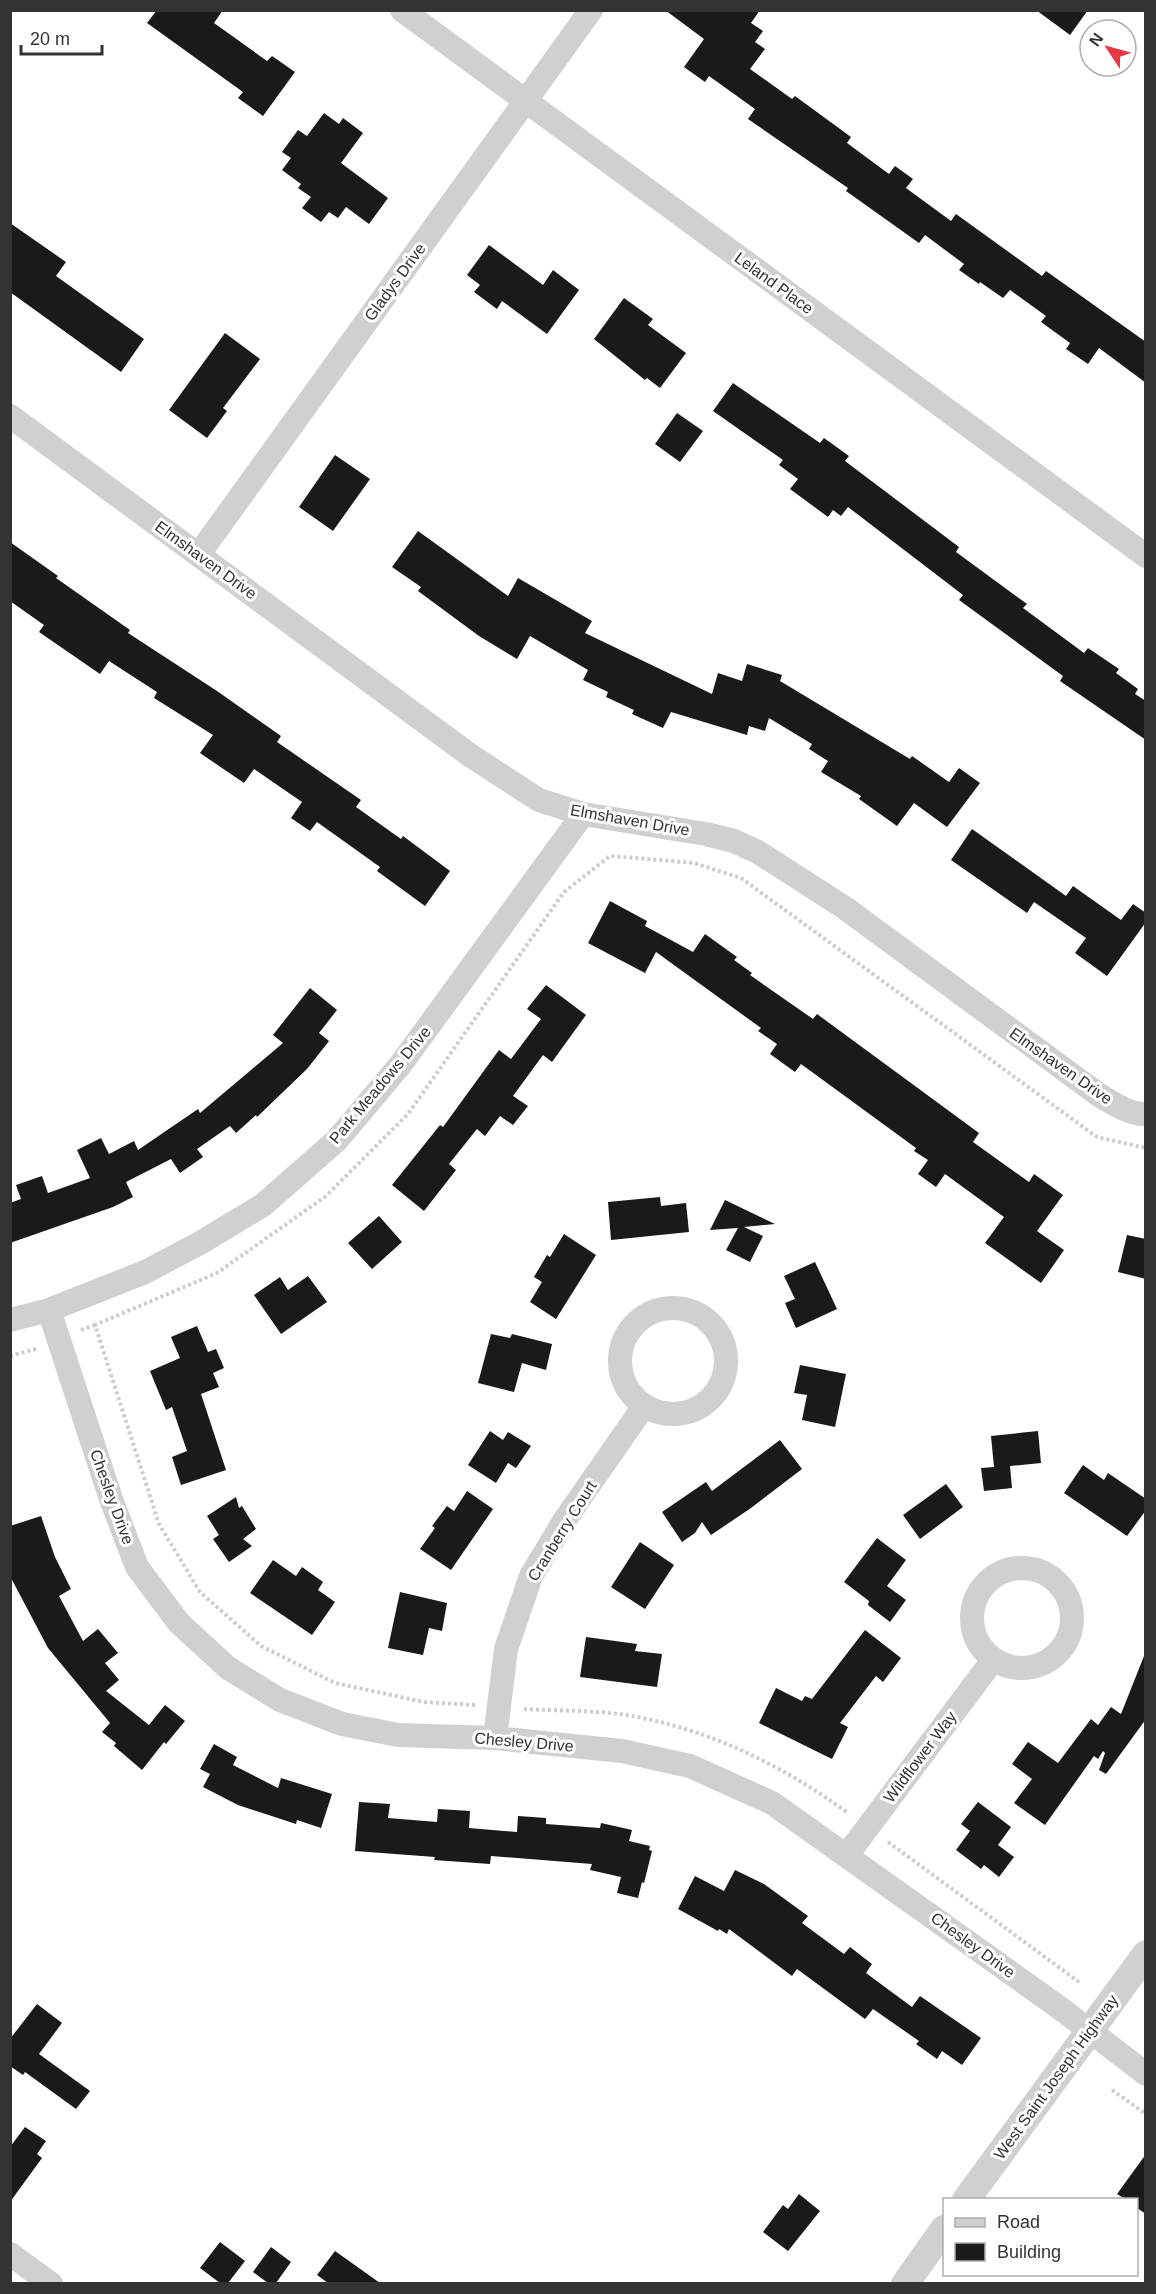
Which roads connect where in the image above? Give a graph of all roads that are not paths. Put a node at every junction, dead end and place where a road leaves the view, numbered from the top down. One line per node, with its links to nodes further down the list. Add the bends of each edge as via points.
1 (402, 10): 3 (street, Leland Place)
2 (591, 10): 3 (street, Gladys Drive)
3 (525, 101): 5 (street, Gladys Drive); 6 (street, Leland Place)
4 (10, 416): 5 (street, Elmshaven Drive)
5 (199, 554): 7 (street, Elmshaven Drive, via 471,756 539,800)
6 (1146, 556)
7 (583, 814): 8 (street, Elmshaven Drive, via 706,834 758,852 845,908 1099,1095 1117,1106); 9 (street, Park Meadows Drive, via 401,1064 337,1140 263,1205 200,1243 145,1272)
8 (1146, 1114)
9 (49, 1310): 10 (street, Park Meadows Drive); 13 (street, Chesley Drive, via 137,1568 179,1623 228,1668 280,1700 342,1724 398,1735)
10 (10, 1320)
11 (644, 1406): 11 (street, via 660,1413 678,1414 695,1409 720,1385 725,1351 707,1321 675,1308 658,1310 630,1330 619,1362 622,1379 631,1395); 13 (street, Cranberry Court, via 531,1576 506,1649)
12 (993, 1660): 12 (street, via 1026,1669 1057,1654 1072,1623 1065,1590 1054,1578 1023,1567 992,1576 981,1587 973,1602 973,1634); 14 (street, Wildflower Way)
13 (495, 1738): 14 (street, Chesley Drive, via 622,1751 690,1766 772,1803)
14 (847, 1855): 16 (street, Chesley Drive)
15 (1146, 1954): 16 (street, West Saint Joseph Highway)
16 (1089, 2031): 17 (street, Chesley Drive); 18 (street, West Saint Joseph Highway)
17 (1146, 2074)
18 (967, 2198)
19 (943, 2232): 22 (street)
20 (10, 2254): 21 (street)
21 (51, 2283)
22 (905, 2283)

